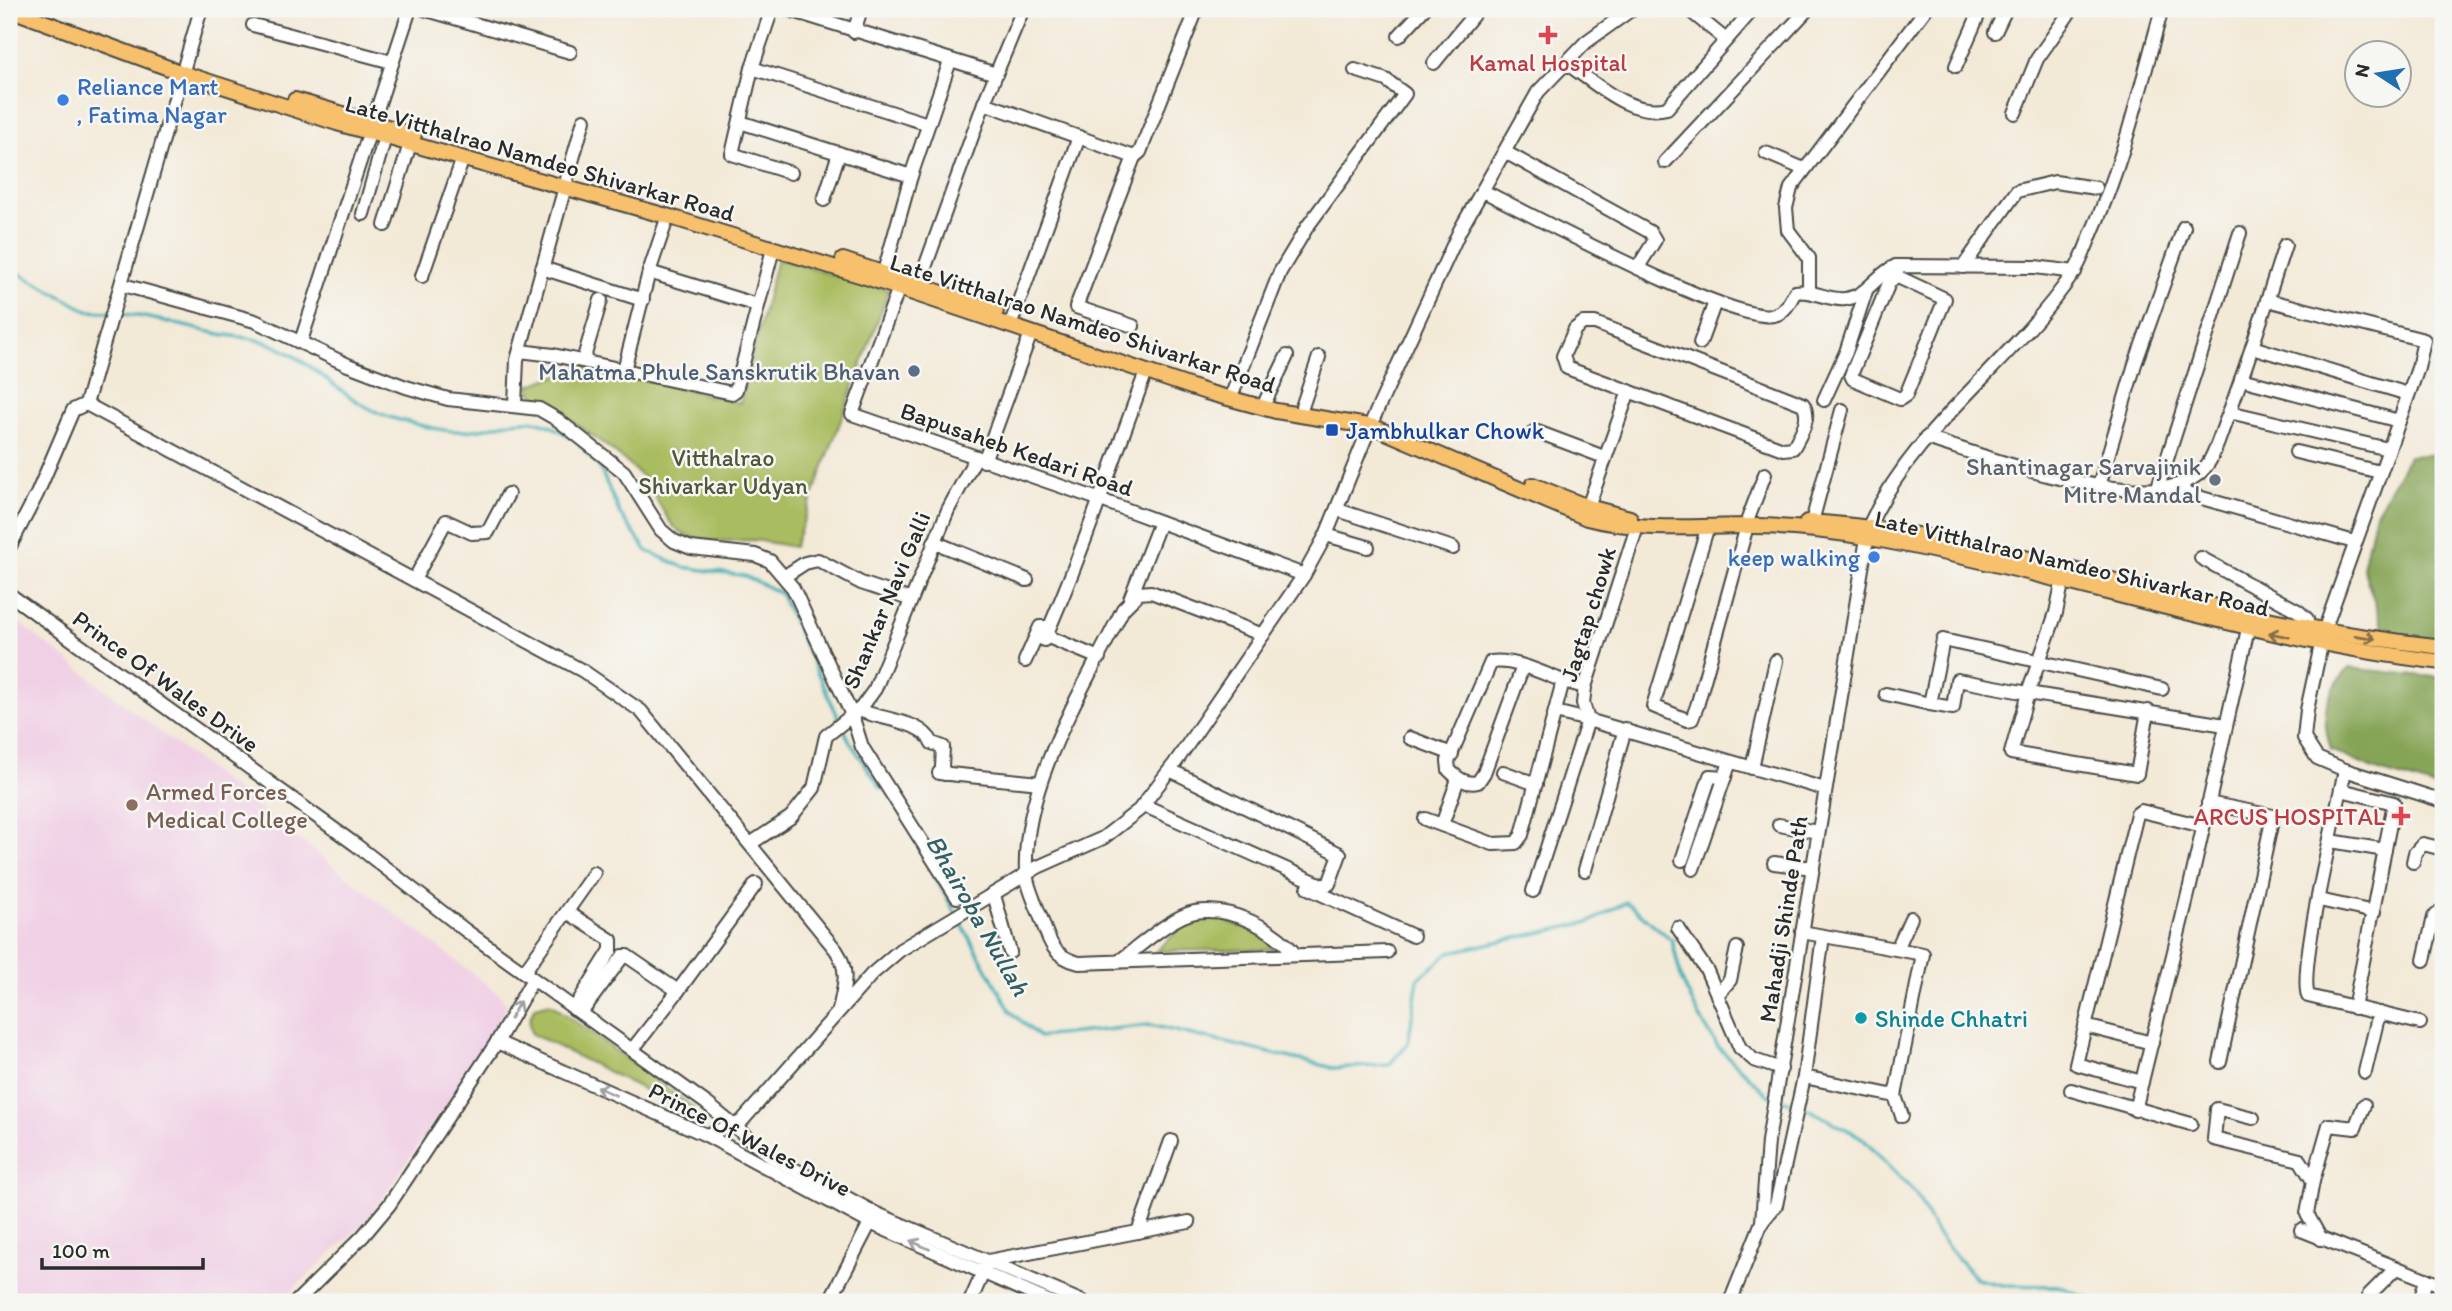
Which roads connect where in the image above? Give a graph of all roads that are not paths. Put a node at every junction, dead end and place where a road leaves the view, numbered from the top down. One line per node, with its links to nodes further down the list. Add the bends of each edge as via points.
1 (9, 9): 35 (main road, Late Vitthalrao Namdeo Shivarkar Road)
2 (32, 9): 35 (main road, Late Vitthalrao Namdeo Shivarkar Road)
3 (201, 9): 35 (street)
4 (410, 9): 29 (street)
5 (424, 9): 27 (street)
6 (772, 9): 33 (street)
7 (787, 9): 23 (street)
8 (861, 9): 23 (street)
9 (1023, 9): 36 (street)
10 (1197, 9): 49 (street)
11 (1424, 9): 25 (street)
12 (1478, 9): 30 (street)
13 (1632, 9): 31 (street, via 1586,42)
14 (1688, 9): 26 (street)
15 (1808, 9): 51 (street)
16 (1926, 9): 52 (street)
17 (1981, 9): 32 (street)
18 (2006, 9): 24 (street)
19 (2072, 9): 38 (street, via 2037,59)
20 (2162, 9): 72 (street, Mahadji Shinde Path, via 2114,183)
21 (1748, 15): 26 (street)
22 (253, 25): 29 (street)
23 (854, 32): 28 (street)
24 (1995, 32)
25 (1399, 36)
26 (1726, 40): 31 (street, via 1667,108 1653,111 1629,106)
27 (570, 52)
28 (950, 61): 36 (street); 41 (street)
29 (393, 62): 42 (street)
30 (1434, 63)
31 (1566, 63): 46 (street, via 1538,92)
32 (1956, 66)
33 (752, 68): 40 (street); 41 (street)
34 (1355, 69): 99 (street, via 1386,80 1405,94 1307,227 1280,272)
35 (183, 70): 42 (main road, Late Vitthalrao Namdeo Shivarkar Road); 77 (street)
36 (996, 74): 37 (street)
37 (984, 103): 44 (street); 76 (street)
38 (2015, 113)
39 (584, 120): 55 (street)
40 (740, 122): 47 (street); 53 (street, via 732,153)
41 (928, 124): 54 (street)
42 (372, 128): 43 (main road, Late Vitthalrao Namdeo Shivarkar Road); 55 (main road, Late Vitthalrao Namdeo Shivarkar Road); 88 (street)
43 (385, 137): 45 (main road, Late Vitthalrao Namdeo Shivarkar Road); 59 (street)
44 (1079, 137): 49 (street); 85 (street)
45 (410, 144): 50 (main road, Late Vitthalrao Namdeo Shivarkar Road); 61 (street)
46 (1505, 152): 57 (street); 67 (street, via 1650,232 1655,240)
47 (839, 153): 54 (street); 58 (street)
48 (1766, 153): 52 (street)
49 (1135, 157): 86 (street, via 1076,307)
50 (463, 158): 55 (main road, Late Vitthalrao Namdeo Shivarkar Road); 73 (street)
51 (1665, 162)
52 (1804, 169): 78 (street, via 1791,188 1786,208 1788,230 1809,258)
53 (791, 173)
54 (911, 176): 71 (street)
55 (566, 183): 60 (main road, Late Vitthalrao Namdeo Shivarkar Road); 69 (street); 71 (main road, Late Vitthalrao Namdeo Shivarkar Road)
56 (2096, 188): 68 (street, via 2055,182 2017,191)
57 (1483, 191): 67 (street); 109 (street, via 1460,230)
58 (824, 200)
59 (363, 214)
60 (668, 216): 65 (main road, Late Vitthalrao Namdeo Shivarkar Road); 70 (street)
61 (385, 225)
62 (2184, 227): 118 (street, via 2135,363)
63 (2240, 233): 120 (street)
64 (2285, 245): 82 (street)
65 (773, 249): 75 (main road, Late Vitthalrao Namdeo Shivarkar Road); 84 (street)
66 (1896, 266): 68 (street); 74 (street); 79 (street, via 1885,270)
67 (1638, 267): 83 (street)
68 (1963, 267): 72 (street)
69 (542, 268): 81 (street); 91 (street)
70 (649, 272): 81 (street); 84 (street)
71 (884, 272): 75 (main road, Late Vitthalrao Namdeo Shivarkar Road)
72 (2075, 272): 111 (street, Mahadji Shinde Path, via 2033,327)
73 (422, 276)
74 (1892, 280): 74 (street, via 1851,375 1900,400 1945,303 1943,296 1915,282 1898,277)
75 (900, 283): 76 (main road, Late Vitthalrao Namdeo Shivarkar Road); 85 (main road, Late Vitthalrao Namdeo Shivarkar Road); 115 (street, Bapusaheb Kedari Road, via 852,414)
76 (919, 284): 85 (main road, Late Vitthalrao Namdeo Shivarkar Road)
77 (122, 285): 88 (street, via 227,313); 103 (street)
78 (1809, 290): 79 (street, via 1844,299); 83 (street, via 1796,292 1775,315)
79 (1866, 291): 102 (street)
80 (601, 300): 94 (street)
81 (643, 300): 95 (street)
82 (2267, 300): 90 (street); 100 (street, via 2424,340)
83 (1715, 302): 89 (street)
84 (757, 305): 95 (street, via 732,393)
85 (1011, 322): 87 (main road, Late Vitthalrao Namdeo Shivarkar Road); 99 (main road, Late Vitthalrao Namdeo Shivarkar Road)
86 (1133, 326)
87 (1031, 333): 96 (main road, Late Vitthalrao Namdeo Shivarkar Road); 115 (street, Shankar Navi Galli)
88 (301, 341): 104 (street, via 407,387 448,399)
89 (1700, 343)
90 (2252, 347): 97 (street); 100 (street)
91 (520, 351): 94 (street); 104 (street)
92 (1287, 356): 101 (street)
93 (1319, 357): 105 (street)
94 (583, 361): 95 (street)
95 (624, 370)
96 (1146, 372): 109 (main road, Late Vitthalrao Namdeo Shivarkar Road, via 1261,408); 122 (street)
97 (2241, 379): 107 (street); 108 (street)
98 (1629, 391): 98 (street, via 1563,363 1575,330 1583,323 1803,404 1807,418 1788,451); 114 (street)
99 (1233, 392): 101 (main road, Late Vitthalrao Namdeo Shivarkar Road)
100 (2408, 394): 108 (street)
101 (1266, 400): 105 (main road, Late Vitthalrao Namdeo Shivarkar Road)
102 (1824, 400)
103 (86, 404): 135 (street, via 72,410); 141 (street)
104 (515, 404): 140 (street, via 540,409 558,420 624,472 661,530 674,541 710,552 755,555 770,561)
105 (1302, 407): 109 (main road, Late Vitthalrao Namdeo Shivarkar Road)
106 (1842, 410): 127 (street)
107 (2229, 412): 112 (street); 119 (street, via 2208,463 2193,479)
108 (2399, 421): 112 (street)
109 (1372, 423): 123 (main road, Late Vitthalrao Namdeo Shivarkar Road); 124 (street); 129 (main road, Late Vitthalrao Namdeo Shivarkar Road, via 1587,518)
110 (1535, 431): 114 (street)
111 (1926, 438): 118 (street); 130 (street, Mahadji Shinde Path, via 1897,472)
112 (2388, 449): 116 (street)
113 (2296, 452): 116 (street)
114 (1604, 457): 123 (street)
115 (980, 459): 122 (street, Bapusaheb Kedari Road); 132 (street, Shankar Navi Galli)
116 (2380, 472): 133 (street)
117 (1765, 474): 126 (street)
118 (2099, 486): 120 (street)
119 (2178, 486): 120 (street); 133 (street, via 2188,494)
120 (2157, 490)
121 (508, 494): 141 (street, via 488,532 472,533 446,521)
122 (1098, 499): 125 (street, Bapusaheb Kedari Road); 149 (street)
123 (1588, 507): 126 (main road, Late Vitthalrao Namdeo Shivarkar Road, via 1631,518)
124 (1338, 510): 131 (street); 136 (street)
125 (1160, 522): 139 (street, Bapusaheb Kedari Road); 145 (street)
126 (1747, 522): 127 (main road, Late Vitthalrao Namdeo Shivarkar Road); 128 (main road, Late Vitthalrao Namdeo Shivarkar Road); 128 (street, via 1697,706 1687,720 1653,706); 130 (main road, Late Vitthalrao Namdeo Shivarkar Road)
127 (1812, 522): 130 (main road, Late Vitthalrao Namdeo Shivarkar Road)
128 (1708, 526): 129 (main road, Late Vitthalrao Namdeo Shivarkar Road)
129 (1637, 527): 159 (street, Jagtap chowk)
130 (1867, 532): 138 (main road, Late Vitthalrao Namdeo Shivarkar Road, via 1909,531); 181 (street, Mahadji Shinde Path)
131 (1326, 535): 134 (street); 139 (street)
132 (934, 542): 142 (street); 144 (street, Shankar Navi Galli)
133 (2354, 542): 150 (street)
134 (1368, 547)
135 (9, 548)
136 (1453, 548)
137 (2201, 558): 147 (street, via 2298,611 2307,619)
138 (2064, 573): 146 (main road, Late Vitthalrao Namdeo Shivarkar Road); 156 (street, via 2056,613)
139 (1304, 575): 148 (street)
140 (785, 576): 144 (street, via 818,560 861,583); 165 (street)
141 (414, 580): 192 (street, via 583,671 641,711)
142 (1027, 580)
143 (9, 594): 223 (street, Prince Of Wales Drive, via 356,845)
144 (909, 599): 165 (street, Shankar Navi Galli, via 875,689)
145 (1130, 599): 148 (street, via 1139,593 1164,595); 152 (street)
146 (2250, 622): 147 (main road, Late Vitthalrao Namdeo Shivarkar Road); 150 (main road, Late Vitthalrao Namdeo Shivarkar Road, one-way to 146); 168 (street)
147 (2306, 627): 150 (main road, Late Vitthalrao Namdeo Shivarkar Road)
148 (1263, 635): 174 (street)
149 (1046, 636): 152 (street); 154 (street, via 1045,626 1040,627)
150 (2322, 638): 151 (main road, Late Vitthalrao Namdeo Shivarkar Road, one-way to 151); 155 (main road, Late Vitthalrao Namdeo Shivarkar Road); 175 (street, via 2304,738 2317,758)
151 (2443, 647)
152 (1099, 659): 179 (street)
153 (1776, 660): 173 (street)
154 (1025, 661)
155 (2443, 662)
156 (2037, 663): 160 (street); 161 (street); 163 (street, via 1942,640)
157 (1523, 666): 158 (street); 171 (street, via 1491,662); 178 (street, via 1484,774 1478,782)
158 (1563, 681): 159 (street); 166 (street)
159 (1585, 687): 167 (street, Jagtap chowk, via 1583,703)
160 (2162, 690)
161 (2028, 693): 163 (street, via 1957,680 1952,708); 164 (street); 164 (street, via 2011,753 2137,774)
162 (1886, 694): 163 (street)
163 (1930, 704)
164 (2148, 711): 168 (street)
165 (856, 712): 179 (street, via 918,727 932,743 943,747 940,773); 192 (street, Shankar Navi Galli, via 826,736 814,788 791,817); 205 (street, via 862,747)
166 (1555, 712): 167 (street); 180 (street)
167 (1588, 716): 169 (street); 204 (street)
168 (2225, 725): 184 (street)
169 (1625, 729): 172 (street); 200 (street)
170 (1410, 738): 171 (street)
171 (1452, 754): 178 (street, via 1449,770)
172 (1730, 762): 173 (street); 177 (street)
173 (1752, 768): 181 (street)
174 (1170, 770): 185 (street); 185 (street, via 1340,854 1329,884 1324,886)
175 (2345, 770): 182 (street); 183 (street)
176 (1503, 772): 180 (street)
177 (1725, 777): 195 (street, via 1710,776); 199 (street)
178 (1458, 779): 187 (street)
179 (1040, 783): 202 (street, via 1031,810)
180 (1536, 783): 187 (street, via 1516,843 1493,844)
181 (1825, 789): 190 (street, Mahadji Shinde Path)
182 (2341, 790): 191 (street); 194 (street, via 2394,803)
183 (2443, 801)
184 (2208, 803): 189 (street); 235 (street, via 2273,816)
185 (1141, 808): 202 (street, via 1103,838); 214 (street)
186 (1424, 819): 187 (street)
187 (1442, 825)
188 (1779, 825): 190 (street)
189 (2203, 826): 231 (street, via 2141,811 2137,814); 233 (street)
190 (1818, 832): 198 (street, Mahadji Shinde Path)
191 (2331, 841): 194 (street); 207 (street)
192 (750, 844): 228 (street, via 844,962 846,976)
193 (2443, 849): 196 (street, via 2423,844)
194 (2385, 850): 210 (street)
195 (1682, 860)
196 (2413, 862)
197 (1774, 863): 198 (street)
198 (1813, 868): 213 (street, Mahadji Shinde Path)
199 (1693, 869)
200 (1585, 870)
201 (594, 873): 209 (street)
202 (1026, 875): 206 (street); 222 (street, via 1050,943 1064,960)
203 (756, 884): 224 (street)
204 (1533, 891)
205 (957, 897)
206 (990, 898): 218 (street); 228 (street, via 900,950)
207 (2319, 900): 210 (street); 226 (street, via 2305,986 2308,996)
208 (2443, 911): 221 (street, via 2434,917)
209 (567, 912): 223 (street); 227 (street, via 611,940 611,950)
210 (2374, 912): 226 (street)
211 (1911, 918): 217 (street)
212 (1678, 928): 225 (street)
213 (1802, 932): 215 (street); 237 (street, Mahadji Shinde Path)
214 (1413, 936)
215 (1823, 936): 217 (street); 238 (street)
216 (1737, 948): 225 (street, via 1730,980)
217 (1897, 949): 241 (street, via 1923,954)
218 (1010, 952)
219 (1387, 952): 220 (street)
220 (1296, 955): 222 (street); 222 (street, via 1259,925 1195,912 1179,918)
221 (2424, 960)
222 (1118, 962)
223 (528, 976): 227 (street, Prince Of Wales Drive); 232 (street, one-way to 223)
224 (678, 991): 227 (street, via 623,956); 234 (street)
225 (1717, 995): 237 (street, via 1741,1048)
226 (2354, 1008): 229 (street)
227 (578, 1011): 234 (street, Prince Of Wales Drive)
228 (838, 1013): 246 (street, via 741,1122)
229 (2379, 1013): 230 (street); 236 (street)
230 (2420, 1023)
231 (2085, 1026): 233 (street); 239 (street, via 2076,1065)
232 (497, 1042): 248 (street, Prince Of Wales Drive, one-way to 232); 262 (street, via 389,1205)
233 (2152, 1042): 239 (street)
234 (632, 1050): 246 (street, Prince Of Wales Drive)
235 (2220, 1062)
236 (2365, 1072)
237 (1780, 1075): 252 (street, Mahadji Shinde Path, via 1768,1141)
238 (1804, 1077): 241 (street); 252 (street, via 1776,1205)
239 (2142, 1082): 243 (street)
240 (2071, 1090): 243 (street)
241 (1895, 1096): 244 (street)
242 (2364, 1105): 250 (street, via 2355,1128 2329,1125)
243 (2135, 1110): 247 (street)
244 (1902, 1116)
245 (2253, 1118): 250 (street, via 2217,1109 2214,1139 2300,1160)
246 (732, 1124): 248 (street); 257 (street, Prince Of Wales Drive, via 772,1157)
247 (2191, 1124)
248 (706, 1135): 253 (street, Prince Of Wales Drive)
249 (1171, 1141): 255 (street)
250 (2313, 1181): 256 (street, via 2307,1214)
251 (1189, 1222): 255 (street)
252 (1762, 1222): 267 (street, Mahadji Shinde Path)
253 (870, 1223): 257 (street, Prince Of Wales Drive, one-way to 253); 263 (street)
254 (2301, 1230): 256 (street)
255 (1138, 1232): 257 (street)
256 (2321, 1239): 258 (street)
257 (985, 1267): 264 (street); 265 (street, Prince Of Wales Drive); 266 (street, Prince Of Wales Drive)
258 (2396, 1268): 259 (street); 261 (street)
259 (2426, 1279): 260 (street); 268 (street)
260 (2443, 1286)
261 (2369, 1295)
262 (296, 1302)
263 (829, 1302)
264 (970, 1302)
265 (1051, 1302)
266 (1083, 1302)
267 (1730, 1302)
268 (2420, 1302)

